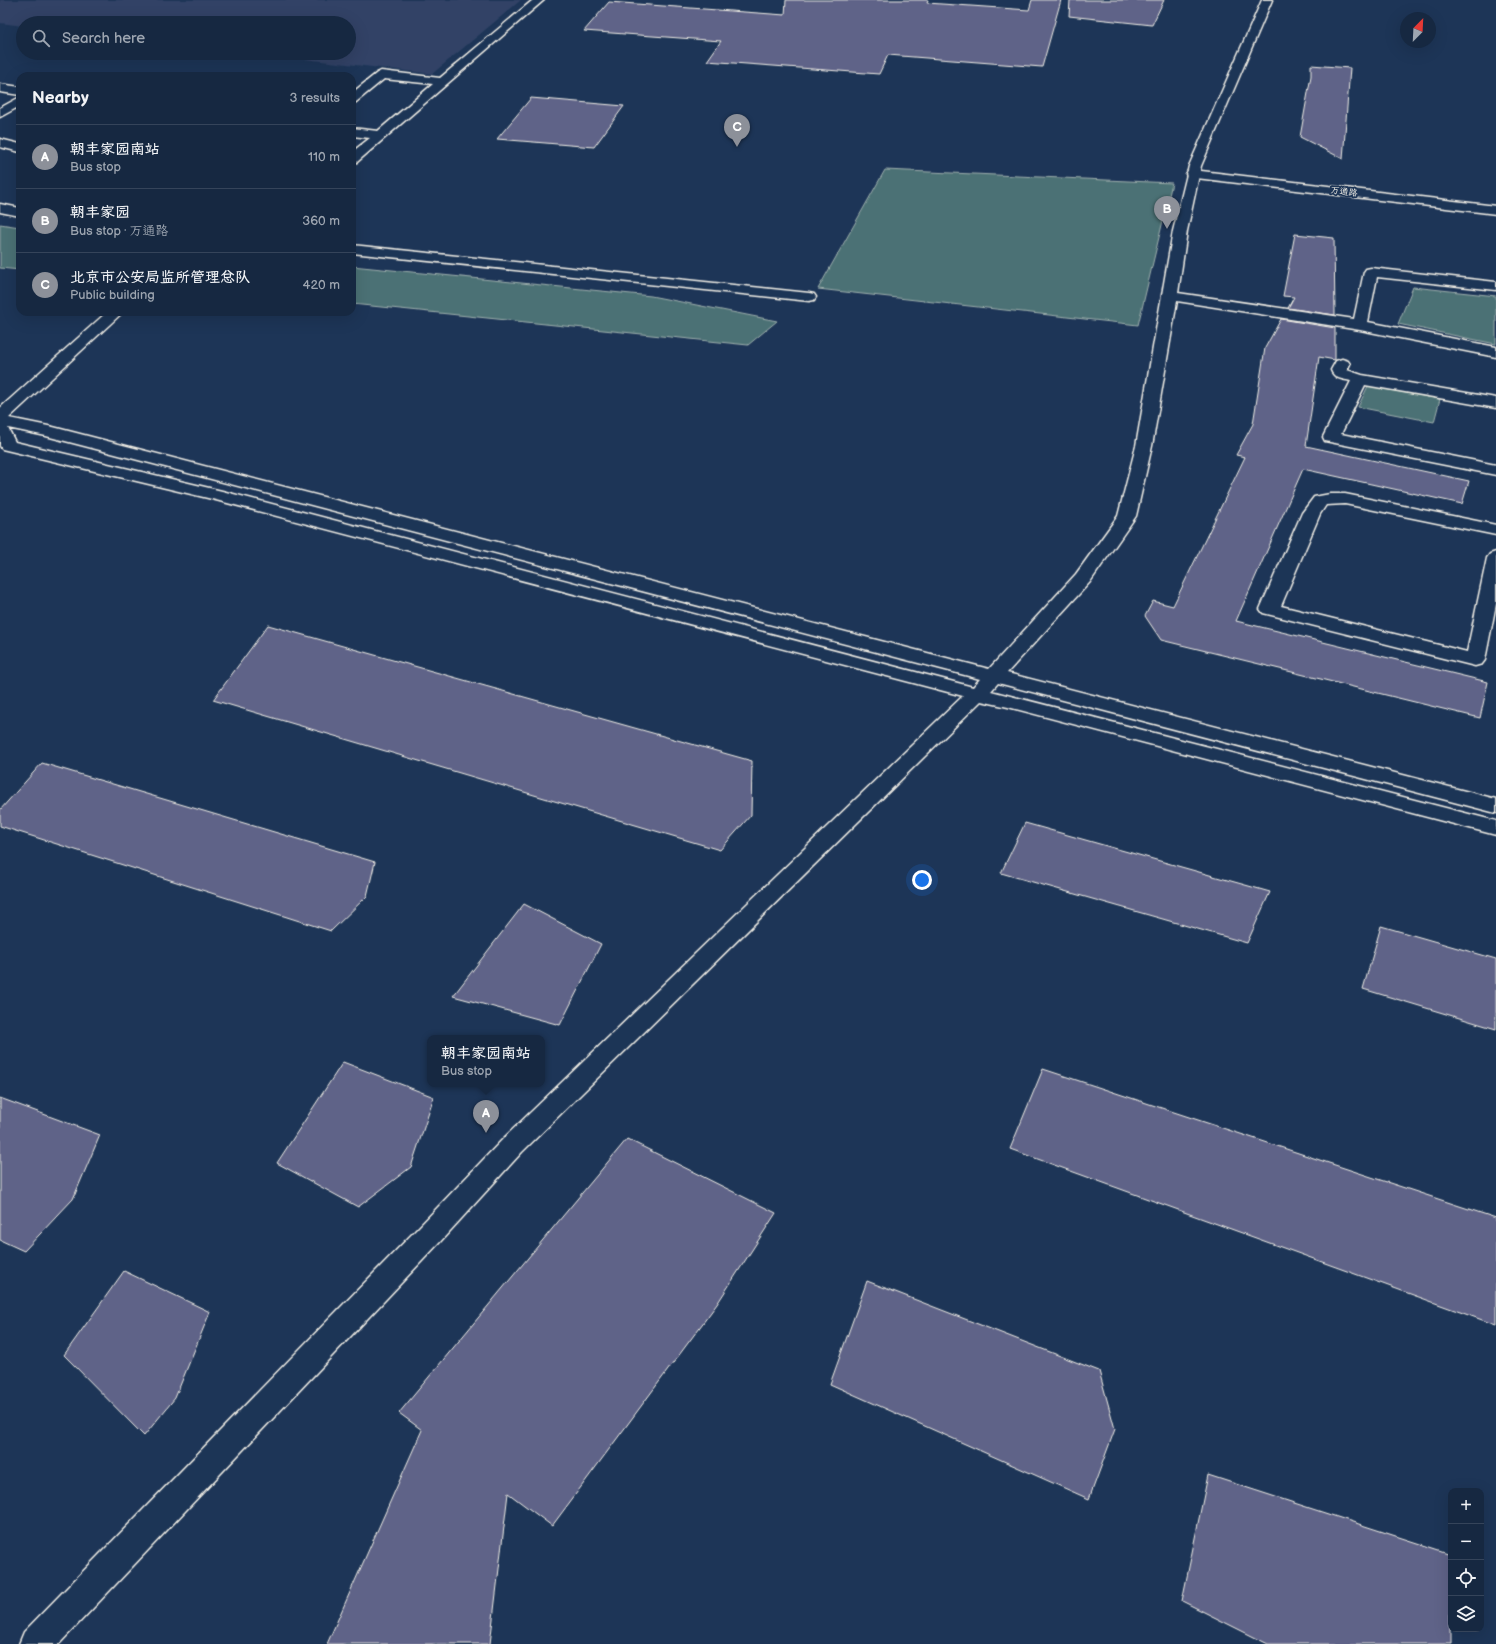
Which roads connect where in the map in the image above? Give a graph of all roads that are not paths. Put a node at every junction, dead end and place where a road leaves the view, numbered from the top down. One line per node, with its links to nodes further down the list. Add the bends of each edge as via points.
1 (539, 0): 3 (street)
2 (1267, 0): 14 (street)
3 (443, 82): 6 (street, via 382,75); 10 (street)
4 (0, 88): 5 (street)
5 (16, 90)
6 (356, 96)
7 (16, 103): 8 (street)
8 (0, 113)
9 (356, 132): 10 (street)
10 (380, 135): 13 (street)
11 (0, 143): 12 (street)
12 (16, 147)
13 (356, 156)
14 (1194, 169): 15 (street, 万通路); 17 (street, 万通路); 21 (street, via 1180,231)
15 (1496, 199)
16 (0, 208): 18 (street)
17 (1496, 210)
18 (16, 211)
19 (356, 249): 22 (street)
20 (1496, 286): 24 (street, via 1371,272)
21 (1170, 296): 24 (street); 36 (street, via 1144,446 1127,516 1083,578)
22 (809, 297)
23 (112, 316): 29 (street)
24 (1360, 325): 25 (street)
25 (1496, 352)
26 (1342, 364): 27 (street, via 1340,373)
27 (1360, 379): 28 (street); 32 (street, via 1331,436)
28 (1496, 403)
29 (0, 418)
30 (0, 421): 36 (street, via 47,431)
31 (0, 428): 37 (street, via 8,445 216,495)
32 (1496, 470)
33 (1496, 530): 35 (street, via 1345,500 1320,501 1311,513 1270,610 1475,660)
34 (1496, 558): 35 (street)
35 (1492, 602)
36 (993, 676): 37 (street); 38 (street)
37 (977, 694): 39 (street); 40 (street, via 513,1145)
38 (1496, 806)
39 (1496, 828)
40 (36, 1644)

